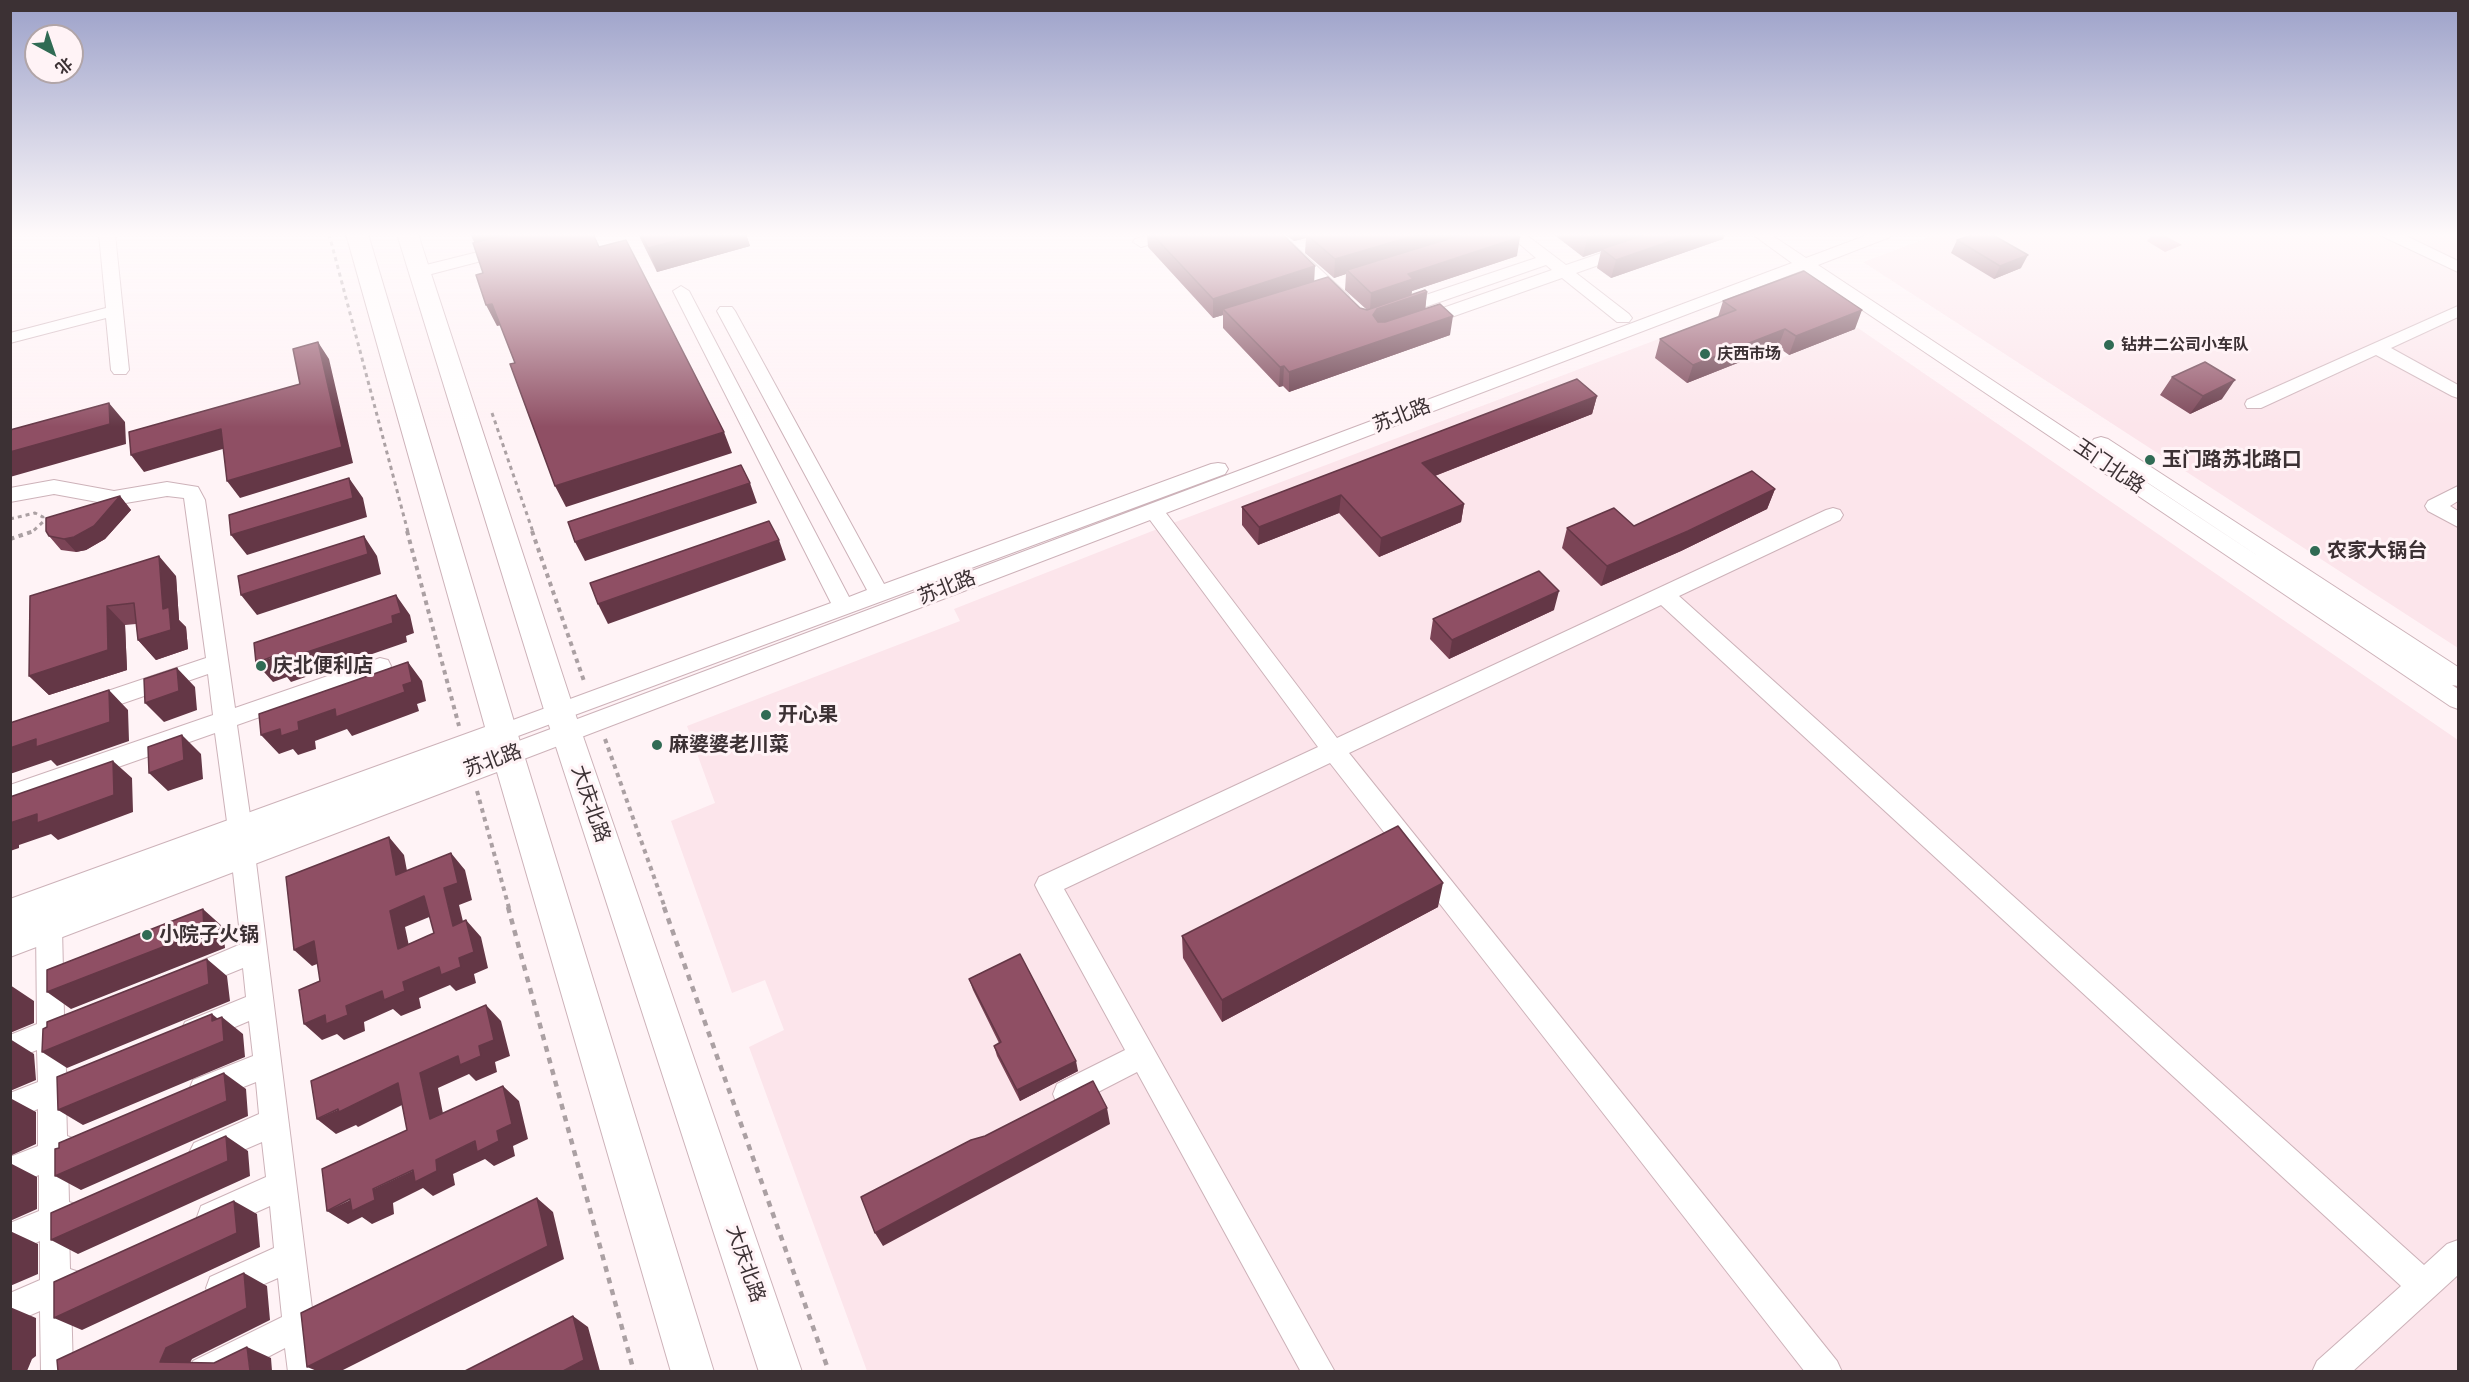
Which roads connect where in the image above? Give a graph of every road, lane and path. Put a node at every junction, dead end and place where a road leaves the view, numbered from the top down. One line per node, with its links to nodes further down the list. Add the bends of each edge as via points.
1 (114, 298): 15 (street)
2 (346, 298): 47 (path)
3 (376, 298): 45 (main road)
4 (429, 298): 44 (main road, 大庆北路)
5 (685, 298): 36 (street)
6 (1342, 298): 14 (street)
7 (1434, 298): 18 (street)
8 (1486, 298): 20 (street)
9 (1598, 298): 19 (street)
10 (1681, 298): 19 (street, 苏北路)
11 (1698, 298): 29 (street, 苏北路)
12 (1869, 298): 40 (street, 玉门北路)
13 (1873, 298): 39 (street, 玉门北路)
14 (1352, 308)
15 (115, 311): 21 (street); 23 (street)
16 (726, 311): 34 (street)
17 (2458, 311): 22 (street)
18 (1377, 318)
19 (1623, 318): 34 (street, 苏北路)
20 (1403, 327)
21 (10, 338)
22 (2377, 348): 24 (street); 26 (street)
23 (120, 370)
24 (2458, 393)
25 (488, 402): 41 (path)
26 (2253, 404)
27 (2458, 493): 32 (street, via 2435,506)
28 (10, 495): 37 (street, via 54,487 114,498 167,489 191,492)
29 (1153, 510): 44 (street, 苏北路); 46 (street)
30 (1833, 515): 35 (street)
31 (10, 519): 33 (path, via 35,513 43,518 33,532)
32 (2458, 520)
33 (10, 539)
34 (879, 594): 36 (street, 苏北路)
35 (1663, 594): 46 (street); 80 (street)
36 (844, 607): 41 (street, 苏北路)
37 (218, 662): 42 (street); 43 (street)
38 (380, 666): 43 (street)
39 (2458, 678)
40 (2458, 700)
41 (591, 701): 44 (street, 苏北路)
42 (65, 714)
43 (226, 720): 48 (street); 49 (street)
44 (575, 722): 45 (street, 苏北路); 91 (main road, 大庆北路); 92 (path)
45 (505, 744): 47 (main road, 苏北路); 90 (main road)
46 (1333, 750): 60 (street, via 1048,885); 94 (street)
47 (468, 758): 49 (main road, 苏北路); 89 (path)
48 (10, 795)
49 (241, 842): 50 (main road, 苏北路); 51 (main road, 苏北路); 53 (street)
50 (10, 914)
51 (49, 928): 52 (main road, 苏北路); 57 (street)
52 (10, 942)
53 (254, 951): 54 (street); 55 (street)
54 (169, 986)
55 (260, 1004): 58 (street); 61 (street)
56 (83, 1020): 57 (street)
57 (51, 1032): 59 (street); 63 (street)
58 (173, 1040)
59 (10, 1048)
60 (1143, 1055): 66 (street); 93 (street)
61 (268, 1063): 64 (street); 67 (street)
62 (85, 1077): 63 (street)
63 (52, 1090): 65 (street); 69 (street)
64 (182, 1099)
65 (10, 1107)
66 (1041, 1108)
67 (274, 1122): 70 (street); 72 (street)
68 (85, 1140): 69 (street)
69 (53, 1154): 71 (street); 74 (street)
70 (180, 1164)
71 (10, 1172)
72 (282, 1185): 75 (street); 78 (street)
73 (85, 1206): 74 (street)
74 (54, 1220): 76 (street); 81 (street)
75 (185, 1229)
76 (10, 1239)
77 (2458, 1255): 80 (street)
78 (290, 1256): 82 (street); 84 (street)
79 (88, 1274): 81 (street)
80 (2424, 1286): 95 (street)
81 (55, 1288): 83 (street); 86 (street)
82 (195, 1300)
83 (10, 1309)
84 (299, 1325): 87 (street); 88 (street)
85 (89, 1350): 86 (street)
86 (52, 1369)
87 (204, 1371)
88 (304, 1371)
89 (634, 1371)
90 (693, 1371)
91 (781, 1371)
92 (829, 1371)
93 (1319, 1371)
94 (1826, 1371)
95 (2328, 1371)

